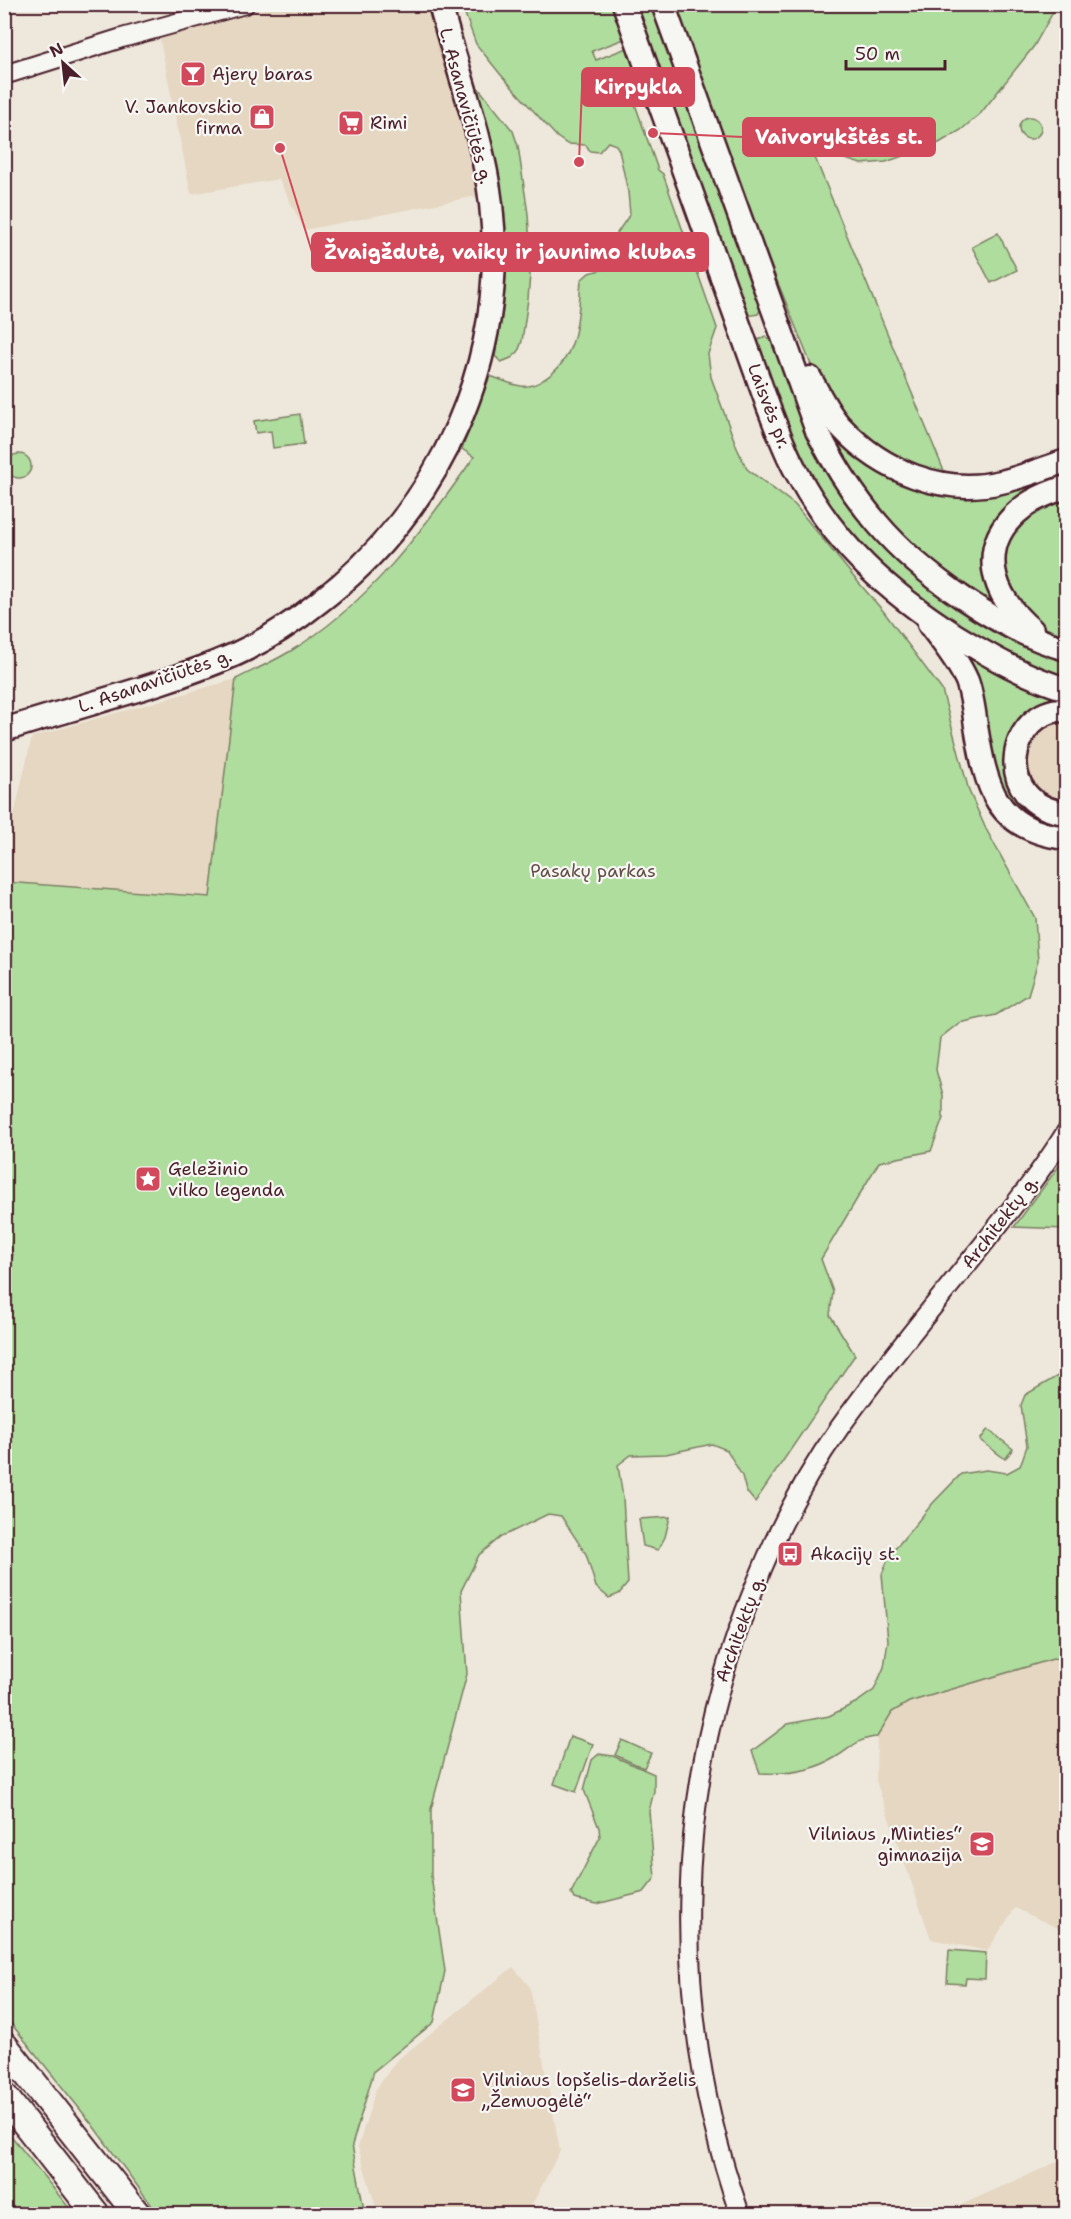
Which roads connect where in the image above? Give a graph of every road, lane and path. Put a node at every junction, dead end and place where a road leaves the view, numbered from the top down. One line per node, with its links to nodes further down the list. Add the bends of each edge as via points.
1 (245, 4): 5 (street)
2 (440, 4): 13 (main road, L. Asanavičiūtės g., via 483,158 491,204 493,265 488,322 469,397 429,482 398,528 369,560 278,633 193,671)
3 (624, 4): 9 (main road, Laisvės pr., via 792,464 811,498 854,555)
4 (663, 4): 6 (main road, Laisvės pr.)
5 (4, 75)
6 (770, 301): 7 (main road, via 825,405 841,427 879,459 936,483 966,486 999,483); 10 (main road, Laisvės pr., via 817,431 835,465 879,525 951,589 997,620)
7 (1066, 461)
8 (1066, 487): 10 (main road, via 1025,506 1009,520 995,548 993,567 1005,602 1023,623)
9 (921, 613): 11 (main road, Laisvės pr., via 991,657); 15 (main road, via 967,681 982,763 994,797 1018,822 1034,831)
10 (1058, 647)
11 (1066, 689)
12 (1066, 710): 14 (main road, via 1036,720 1019,743 1015,762 1020,783 1032,801)
13 (4, 730)
14 (1066, 813)
15 (1066, 838)
16 (1066, 1132): 21 (street, Architektų g., via 1051,1158 885,1366 821,1455 766,1558 728,1658 704,1753 696,1805 688,1934 701,2071)
17 (4, 2045): 20 (highway)
18 (4, 2096): 19 (highway)
19 (96, 2214)
20 (136, 2214)
21 (740, 2214)

